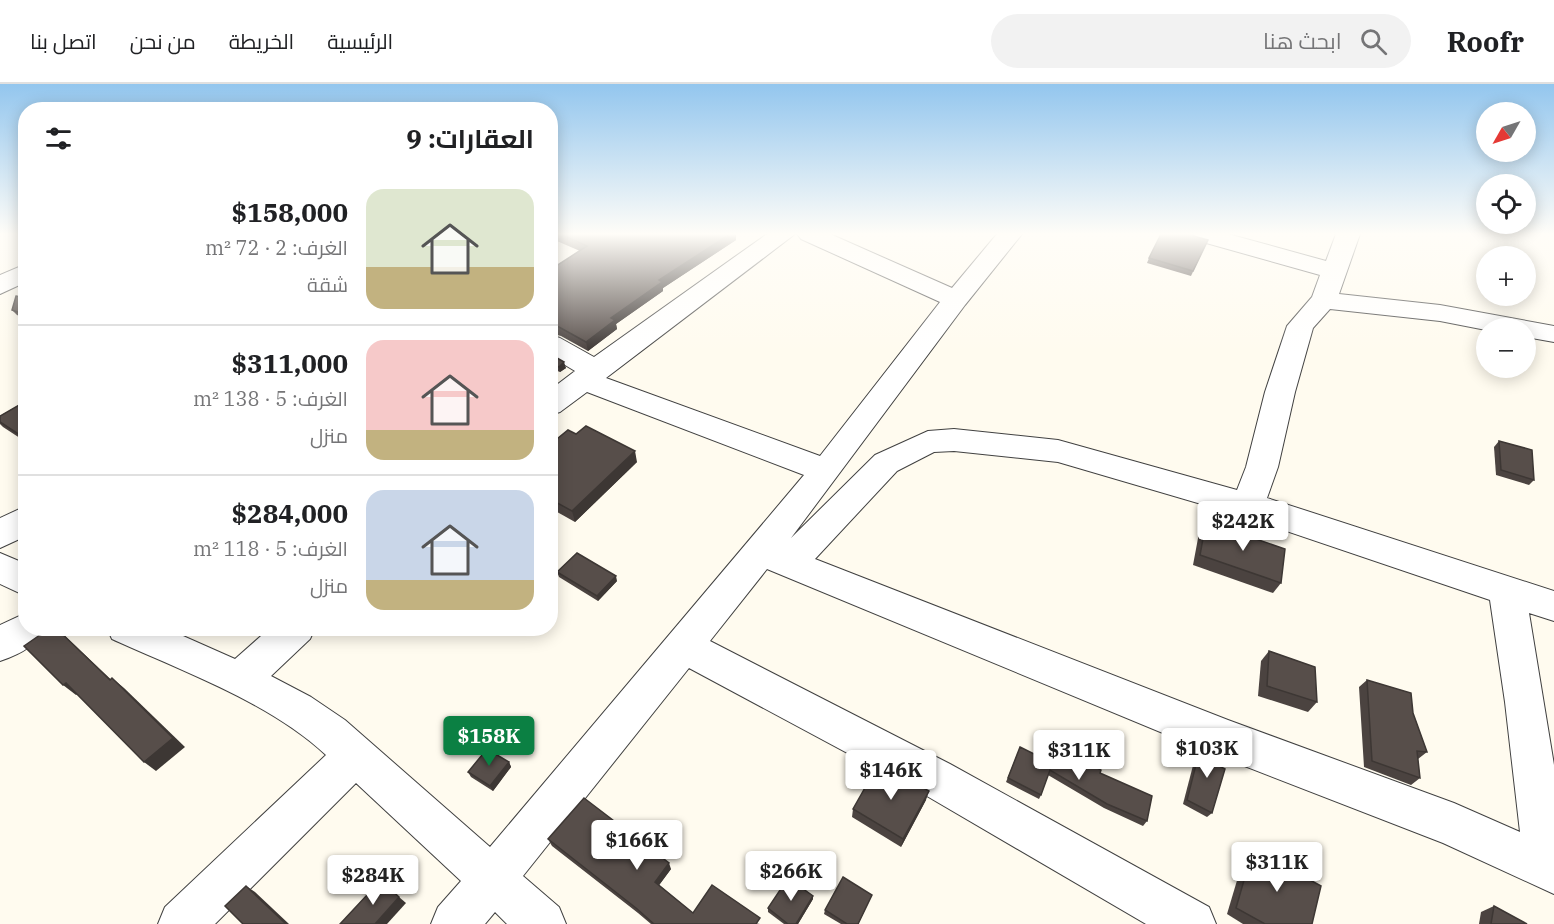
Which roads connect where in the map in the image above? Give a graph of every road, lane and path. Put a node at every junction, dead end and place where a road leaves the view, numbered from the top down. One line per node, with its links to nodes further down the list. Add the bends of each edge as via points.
1 (730, 273): 11 (street)
2 (898, 273): 7 (street)
3 (977, 273): 7 (street)
4 (1335, 273): 8 (street)
5 (18, 276): 6 (street)
6 (0, 286)
7 (956, 299): 13 (street)
8 (1324, 300): 9 (street, via 1440,313); 14 (street, via 1299,326 1262,467)
9 (1554, 334)
10 (558, 350): 11 (street)
11 (590, 376): 12 (street); 13 (street)
12 (558, 399)
13 (826, 471): 17 (street)
14 (1248, 505): 17 (street, via 1058,451 954,440 928,442 886,463); 20 (street)
15 (18, 524): 16 (street)
16 (0, 535)
17 (775, 557): 26 (street); 30 (street, via 1226,739 1454,825)
18 (0, 567): 19 (street)
19 (18, 577)
20 (1507, 591): 21 (street); 28 (street)
21 (1554, 606)
22 (18, 634): 25 (street)
23 (142, 636): 27 (street)
24 (288, 636): 27 (street)
25 (0, 645)
26 (683, 646): 31 (street); 35 (street, via 935,778)
27 (240, 679): 29 (street, via 297,710)
28 (1540, 707): 30 (street)
29 (356, 756): 31 (street); 32 (street)
30 (1550, 869)
31 (492, 880): 33 (street); 34 (street)
32 (182, 924)
33 (455, 924)
34 (542, 924)
35 (1192, 924)

